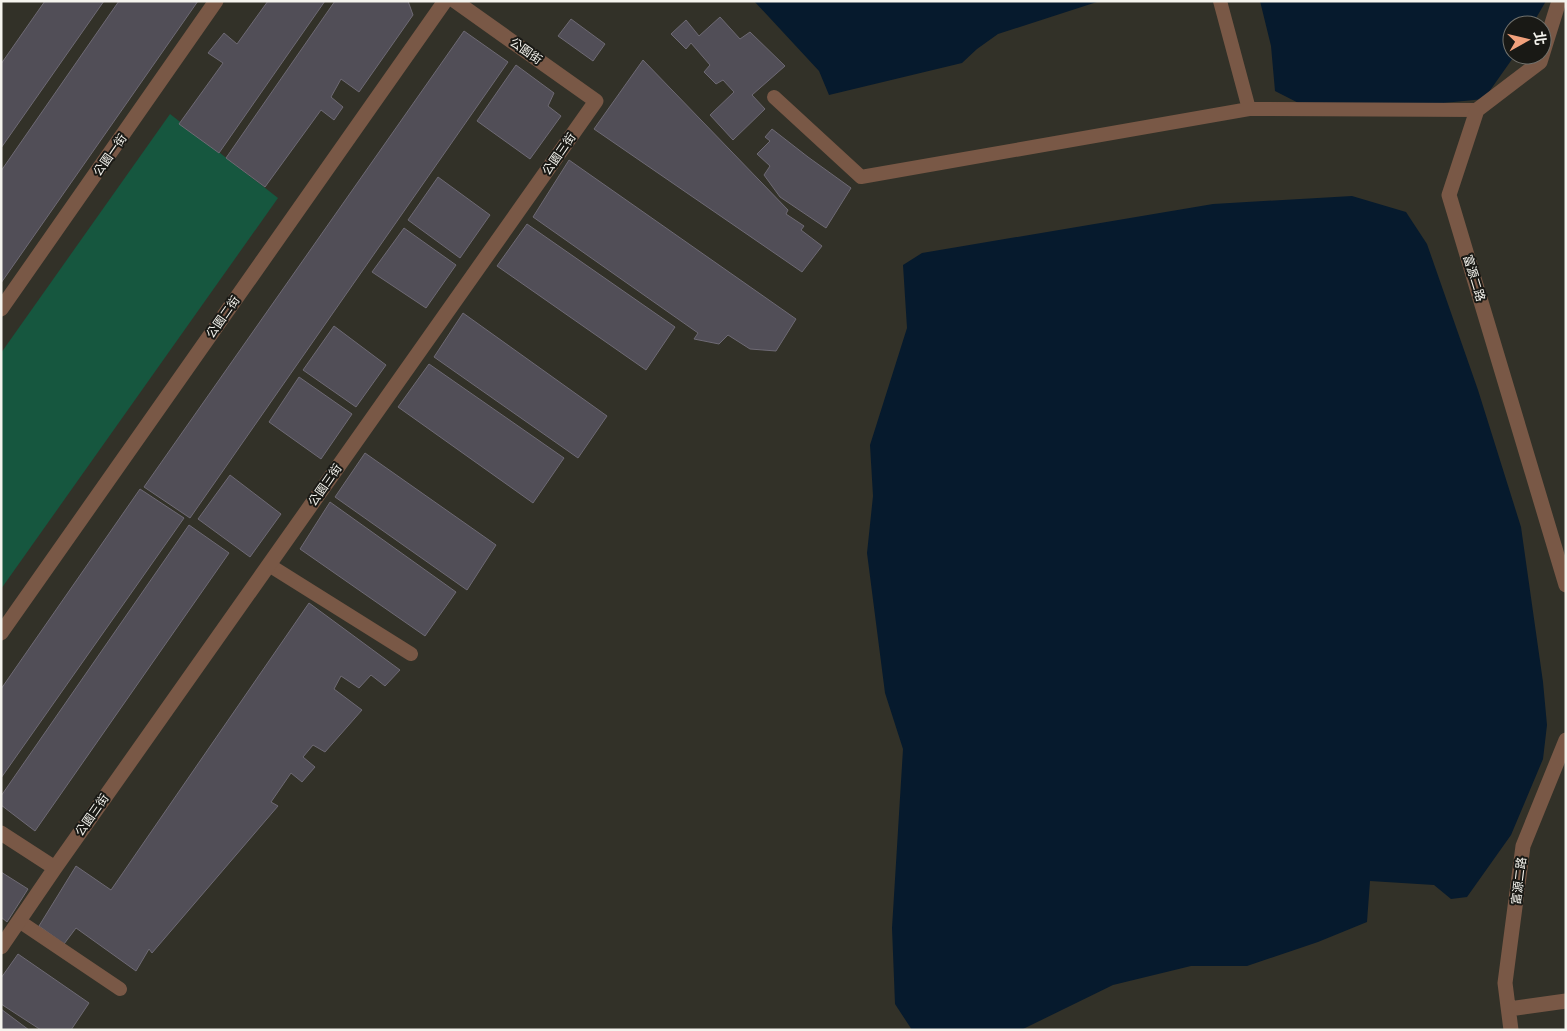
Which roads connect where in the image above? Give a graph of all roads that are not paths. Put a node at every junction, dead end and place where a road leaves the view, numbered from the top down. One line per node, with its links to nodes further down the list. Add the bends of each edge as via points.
1 (216, 1): 10 (street, 公園一街)
2 (445, 1): 13 (street, 公園二街)
3 (455, 1): 7 (street, 公園街)
4 (1220, 1): 8 (lane)
5 (1559, 1): 9 (street, via 1540,62)
6 (774, 97): 8 (lane, via 861,177)
7 (596, 102): 11 (street, 公園三街)
8 (1249, 109): 9 (lane)
9 (1476, 110): 12 (street, 富源二路, via 1449,195)
10 (1, 309)
11 (269, 565): 14 (lane); 17 (street, 公園三街)
12 (1566, 585)
13 (1, 633)
14 (411, 654)
15 (1566, 740): 22 (street, 富源二路, via 1523,846 1505,983)
16 (1, 833): 17 (street)
17 (55, 868): 18 (street, 公園三街)
18 (19, 921): 19 (street, 公園三街); 20 (lane)
19 (1, 947)
20 (120, 989)
21 (1566, 1001): 22 (street)
22 (1509, 1009): 23 (street, 富源二路)
23 (1512, 1030)

